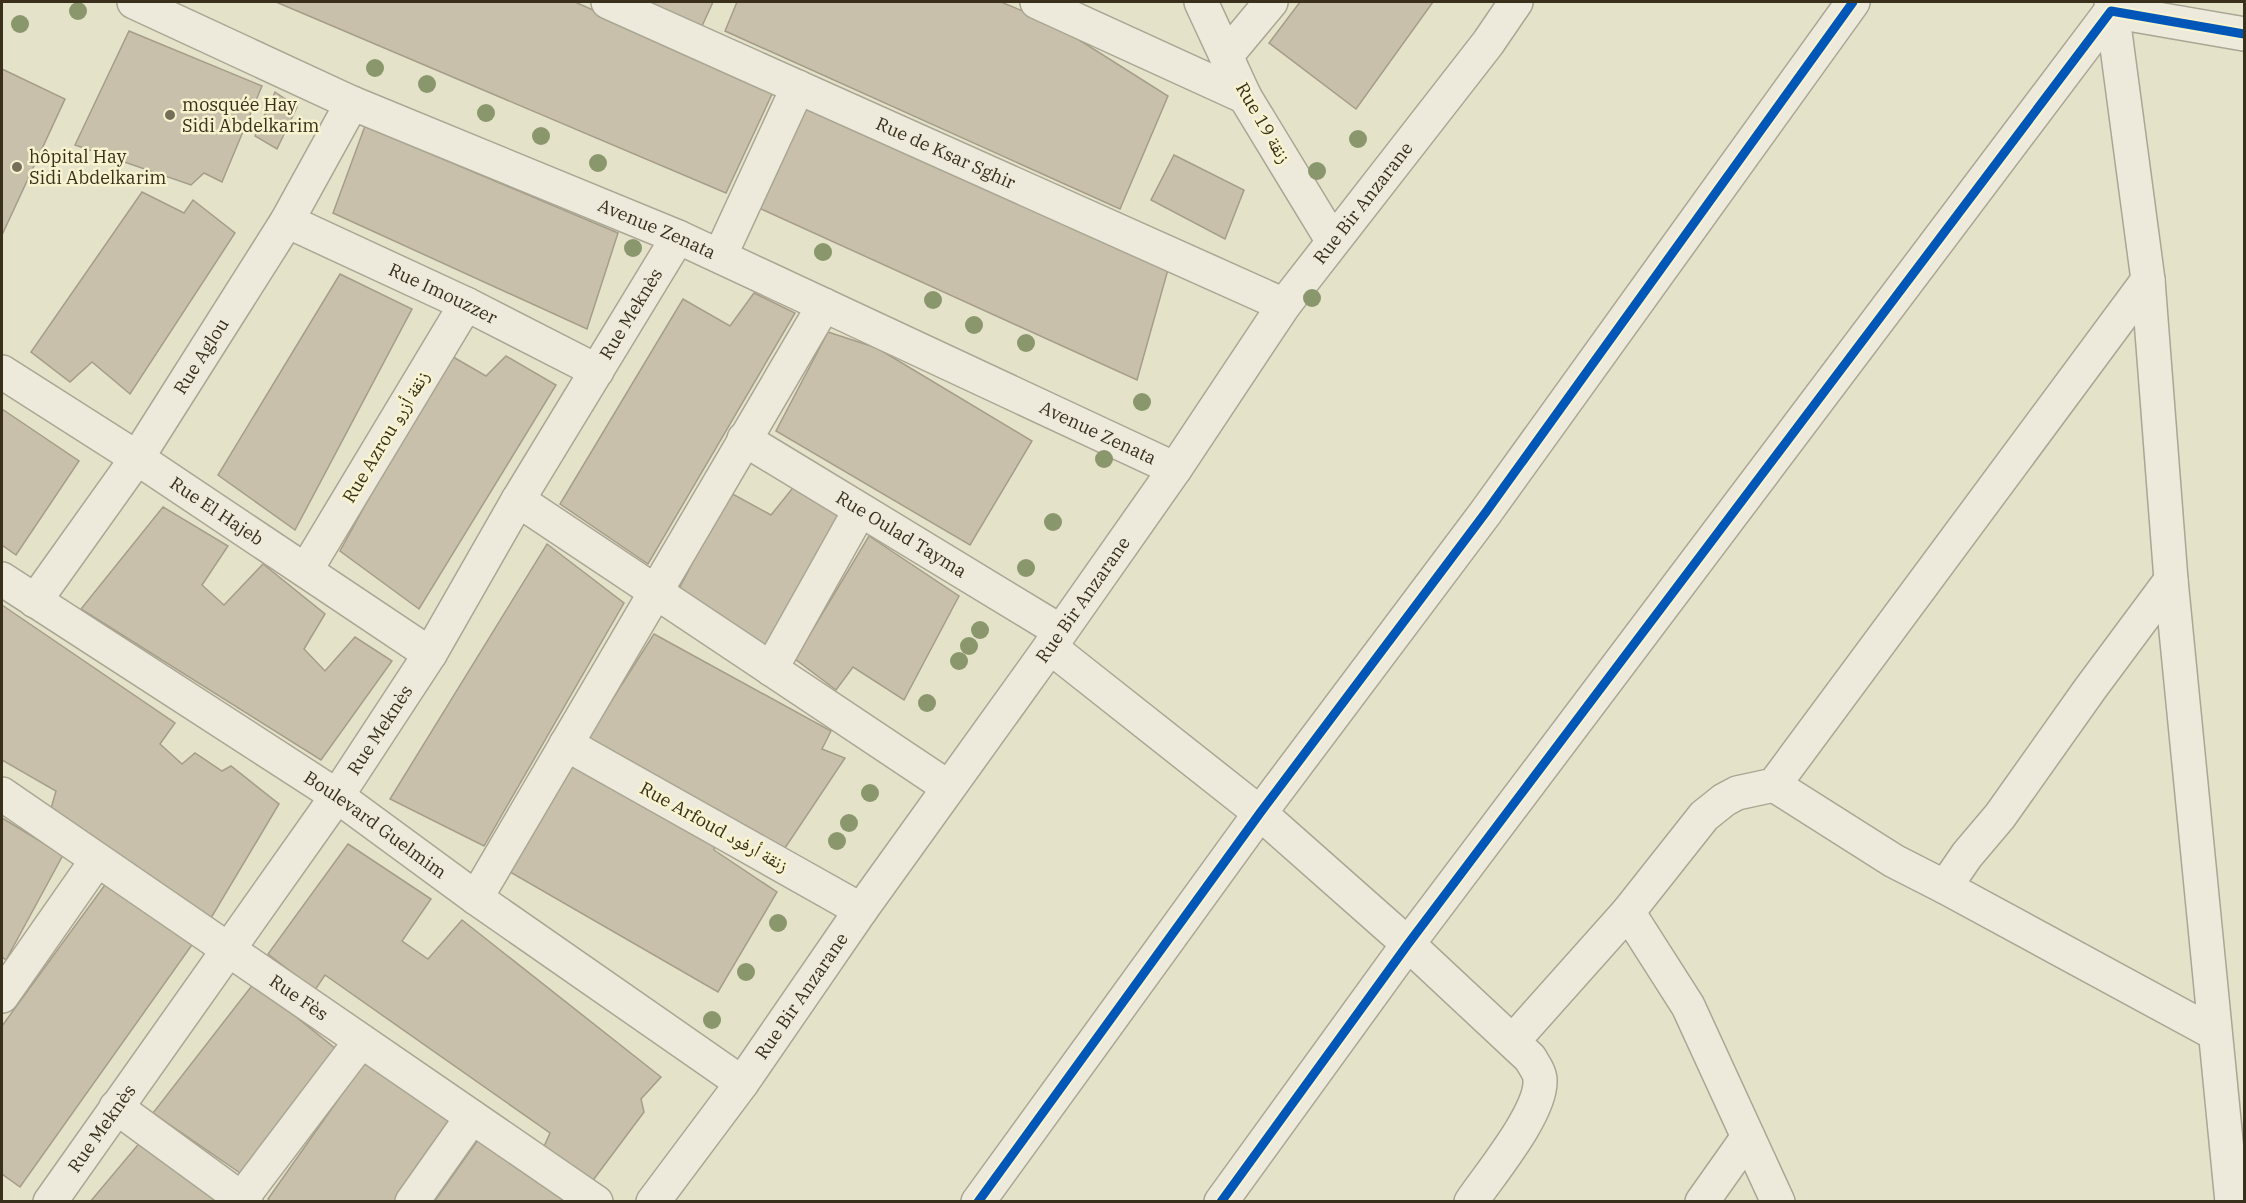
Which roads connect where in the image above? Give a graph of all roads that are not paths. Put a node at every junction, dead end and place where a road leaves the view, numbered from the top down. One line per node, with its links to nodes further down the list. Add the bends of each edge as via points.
1 (134, 2): 13 (street, Avenue Zenata)
2 (608, 2): 11 (street, Rue de Ksar Sghir)
3 (1036, 2): 12 (street)
4 (1201, 2): 10 (street, Rue 19 زنقة)
5 (1271, 2): 10 (street)
6 (1516, 2): 16 (street, Rue Bir Anzarane)
7 (1853, 2): 42 (street, via 1486,512)
8 (2111, 6): 9 (street); 18 (street); 48 (street)
9 (2244, 34)
10 (1226, 56): 12 (street, Rue 19 زنقة)
11 (798, 87): 17 (street); 21 (street, Rue de Ksar Sghir)
12 (1245, 97): 16 (street, Rue 19 زنقة)
13 (352, 103): 14 (street, Rue Aglou); 15 (street, Avenue Zenata)
14 (287, 221): 19 (street, Rue Imouzzer); 25 (street, Rue Aglou)
15 (678, 237): 17 (street, Avenue Zenata); 22 (street, Rue Meknès)
16 (1332, 240): 21 (street, Rue Bir Anzarane)
17 (720, 256): 20 (street, Avenue Zenata)
18 (2148, 280): 31 (street); 38 (street)
19 (466, 304): 22 (street, Rue Imouzzer); 29 (street, Rue Azrou زنقة أزرو)
20 (824, 305): 24 (street); 26 (street, Avenue Zenata)
21 (1284, 305): 26 (street, Rue Bir Anzarane)
22 (597, 371): 27 (street, Rue Meknès)
23 (2, 372): 25 (street, Rue El Hajeb)
24 (744, 440): 28 (street, Rue Oulad Tayma); 32 (street)
25 (137, 458): 29 (street, Rue El Hajeb); 33 (street, Rue Aglou)
26 (1175, 469): 34 (street, Rue Bir Anzarane)
27 (518, 500): 32 (street); 35 (street, Rue Meknès)
28 (860, 510): 34 (street, Rue Oulad Tayma); 36 (street)
29 (306, 570): 35 (street, Rue El Hajeb)
30 (2, 579): 33 (street, Boulevard Guelmim)
31 (2171, 580): 44 (street); 51 (street)
32 (655, 593): 36 (street); 37 (street)
33 (35, 601): 41 (street, Boulevard Guelmim)
34 (1055, 639): 39 (street, Rue Bir Anzarane); 42 (street, Rue Oulad Tayma)
35 (430, 654): 41 (street, Rue Meknès)
36 (771, 669): 39 (street)
37 (566, 744): 45 (street); 46 (street, Rue Arfoud زنقة أرفود)
38 (1774, 785): 44 (street, via 1894,861); 47 (street, via 1737,793 1704,816)
39 (948, 787): 46 (street, Rue Bir Anzarane)
40 (2, 795): 43 (street, Rue Fès)
41 (337, 796): 45 (street, Boulevard Guelmim); 49 (street, Rue Meknès)
42 (1260, 813): 48 (street, Rue Oulad Tayma); 63 (street)
43 (97, 860): 49 (street, Rue Fès); 50 (street)
44 (1945, 887): 51 (street)
45 (476, 898): 54 (street, Boulevard Guelmim)
46 (861, 910): 54 (street, Rue Bir Anzarane)
47 (1628, 912): 53 (street); 57 (street, via 1688,1006)
48 (1408, 944): 53 (street, Rue Oulad Tayma); 64 (street)
49 (229, 950): 52 (street, Rue Fès); 55 (street, Rue Meknès)
50 (5, 983)
51 (2214, 1033): 68 (street)
52 (361, 1041): 56 (street, Rue Fès); 58 (street)
53 (1513, 1041): 65 (street, Rue Oulad Tayma, via 1530,1058 1541,1078 1538,1101)
54 (742, 1083): 62 (street, Rue Bir Anzarane)
55 (116, 1107): 58 (street); 59 (street, Rue Meknès)
56 (472, 1117): 60 (street); 61 (street, Rue Fès)
57 (1748, 1137): 66 (street); 67 (street)
58 (244, 1200)
59 (50, 1202)
60 (412, 1202)
61 (597, 1202)
62 (653, 1202)
63 (978, 1202)
64 (1221, 1202)
65 (1471, 1202)
66 (1702, 1202)
67 (1778, 1202)
68 (2232, 1202)

